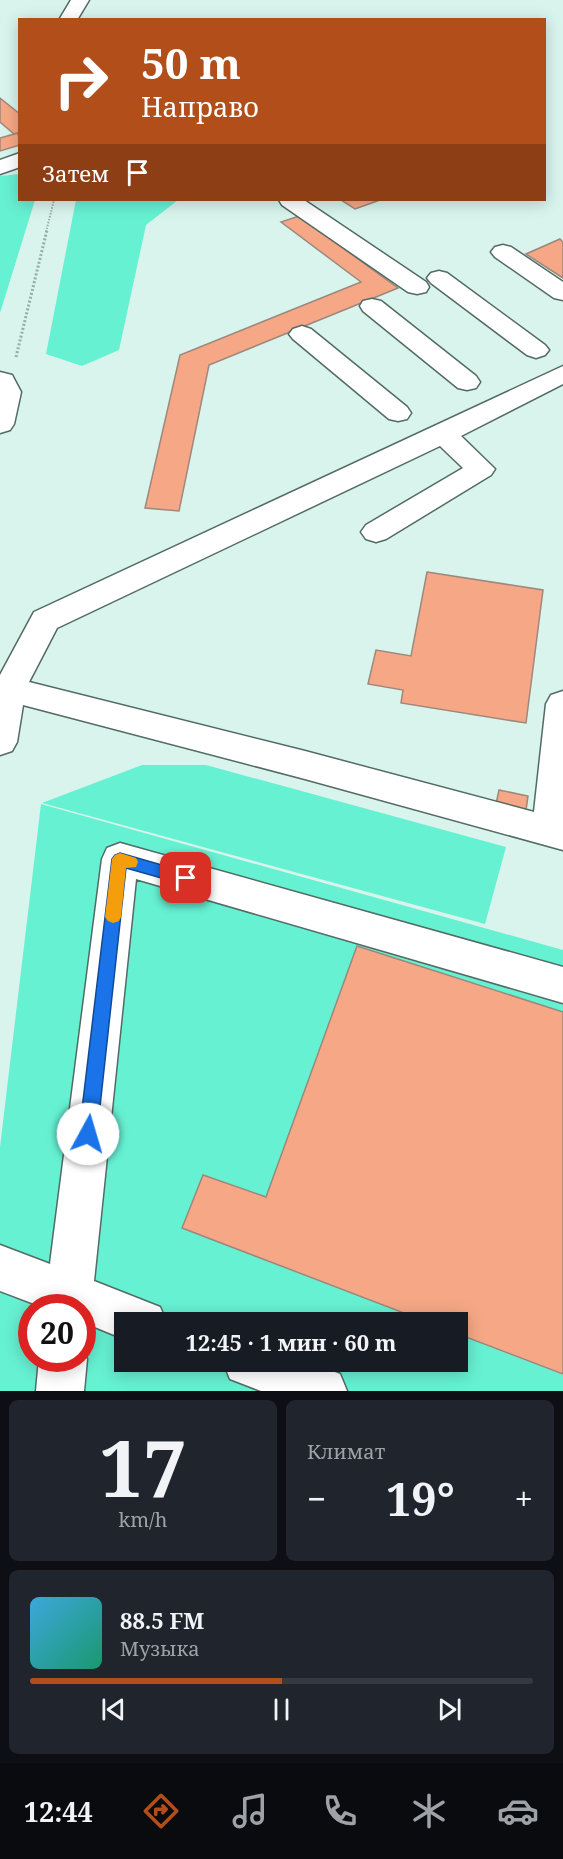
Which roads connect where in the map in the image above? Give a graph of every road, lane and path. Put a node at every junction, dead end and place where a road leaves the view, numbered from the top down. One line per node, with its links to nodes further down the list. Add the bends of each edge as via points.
1 (80, 0): 2 (street)
2 (69, 18)
3 (18, 160): 4 (street)
4 (0, 168)
5 (54, 201): 13 (path, via 17,356)
6 (292, 201): 11 (street)
7 (503, 252): 8 (street)
8 (563, 293)
9 (372, 306): 14 (street)
10 (302, 334): 15 (street)
11 (536, 350)
12 (558, 376): 17 (street)
13 (2, 381): 16 (street, via 8,392)
14 (467, 382)
15 (398, 413)
16 (0, 424)
17 (444, 434): 18 (street, via 481,469); 19 (street, via 45,620)
18 (376, 532)
19 (5, 688): 21 (street); 22 (street)
20 (563, 704): 22 (street)
21 (0, 742)
22 (557, 834)
23 (563, 985): 26 (street, via 120,859)
24 (0, 1268): 25 (street)
25 (54, 1294)
26 (70, 1294)
27 (96, 1309): 28 (street)
28 (114, 1314)
29 (62, 1372): 31 (street)
30 (273, 1372): 32 (street)
31 (60, 1391)
32 (323, 1391)

